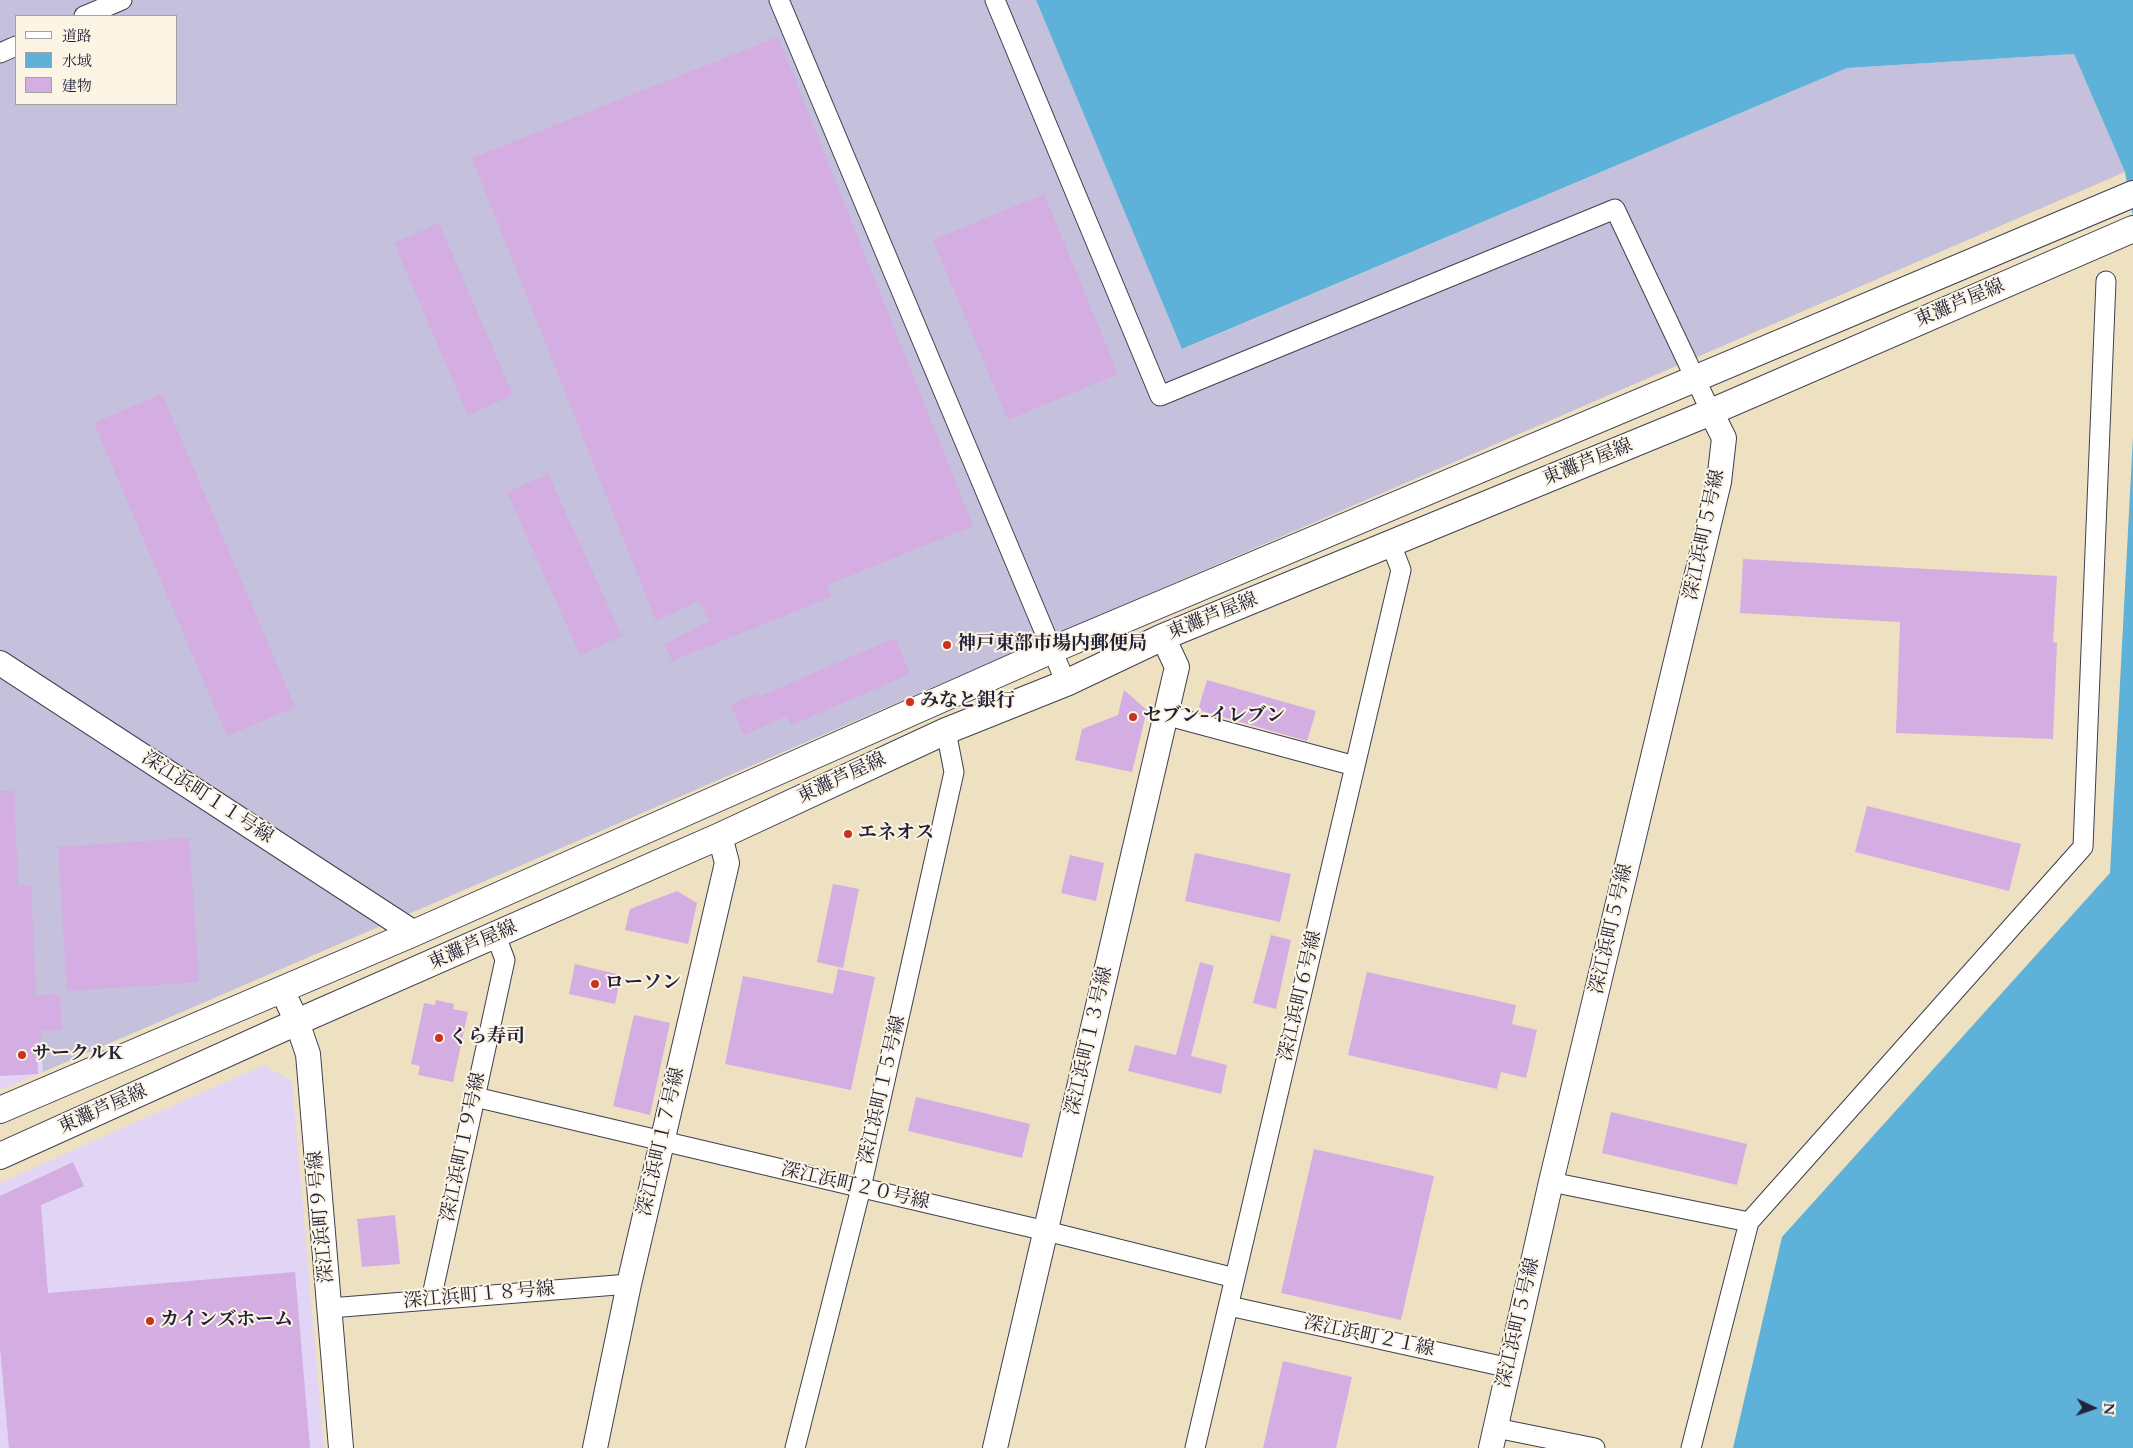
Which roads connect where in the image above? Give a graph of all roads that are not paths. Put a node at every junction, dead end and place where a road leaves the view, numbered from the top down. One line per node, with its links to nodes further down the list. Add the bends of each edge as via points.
1 (122, 0): 4 (street)
2 (779, 0): 14 (street)
3 (995, 0): 10 (street, via 1160,396 1615,209)
4 (86, 15)
5 (15, 46): 6 (street)
6 (0, 53)
7 (2124, 198): 10 (main road, 東灘芦屋線)
8 (2130, 230): 11 (main road, 東灘芦屋線)
9 (2106, 281): 31 (street, via 2084,847)
10 (1695, 379): 11 (street); 14 (main road, 東灘芦屋線)
11 (1711, 412): 12 (main road, 東灘芦屋線); 29 (street, 深江浜町５号線, via 1724,438 1718,482)
12 (1391, 544): 13 (main road, 東灘芦屋線); 19 (street, 深江浜町６号線, via 1401,570)
13 (1163, 637): 16 (main road, 東灘芦屋線); 17 (street, 深江浜町１３号線, via 1177,667)
14 (1052, 650): 16 (street); 21 (main road, 東灘芦屋線)
15 (0, 663): 21 (street, 深江浜町１１号線)
16 (1066, 683): 18 (main road, 東灘芦屋線)
17 (1166, 715): 19 (street); 32 (street, 深江浜町１３号線)
18 (946, 731): 20 (main road, 東灘芦屋線); 30 (street, 深江浜町１５号線, via 954,772)
19 (1355, 766): 33 (street, 深江浜町６号線)
20 (720, 836): 22 (main road, 東灘芦屋線); 27 (street, 深江浜町１７号線, via 727,862)
21 (414, 933): 23 (main road, 東灘芦屋線)
22 (496, 936): 24 (main road, 東灘芦屋線); 25 (street, 深江浜町１９号線, via 505,960)
23 (282, 990): 24 (street, 深江浜町９号線); 26 (main road, 東灘芦屋線)
24 (297, 1022): 28 (main road, 東灘芦屋線); 37 (street, 深江浜町９号線, via 308,1054)
25 (475, 1097): 27 (street, 深江浜町２０号線); 35 (street, 深江浜町１９号線)
26 (0, 1110)
27 (662, 1141): 30 (street, 深江浜町２０号線); 34 (street, 深江浜町１７号線)
28 (0, 1156)
29 (1551, 1182): 31 (street); 38 (street, 深江浜町５号線)
30 (861, 1188): 32 (street, 深江浜町２０号線); 42 (street, 深江浜町１５号線)
31 (1749, 1222): 46 (street)
32 (1046, 1231): 33 (street, 深江浜町２０号線); 43 (street, 深江浜町１３号線)
33 (1235, 1278): 36 (street, 深江浜町６号線)
34 (629, 1284): 35 (street, 深江浜町１８号線); 41 (street, 深江浜町１７号線)
35 (431, 1300): 37 (street, 深江浜町１８号線)
36 (1228, 1306): 38 (street, 深江浜町２１線); 44 (street, 深江浜町６号線)
37 (330, 1308): 40 (street, 深江浜町９号線)
38 (1510, 1368): 39 (street, 深江浜町５号線)
39 (1493, 1438): 45 (street)
40 (341, 1448)
41 (595, 1448)
42 (795, 1448)
43 (995, 1448)
44 (1195, 1448)
45 (1595, 1448)
46 (1692, 1448)

